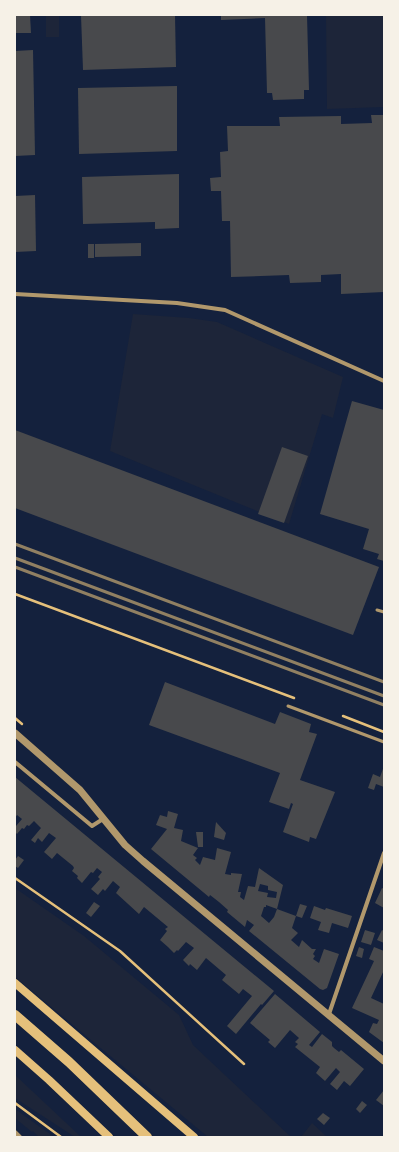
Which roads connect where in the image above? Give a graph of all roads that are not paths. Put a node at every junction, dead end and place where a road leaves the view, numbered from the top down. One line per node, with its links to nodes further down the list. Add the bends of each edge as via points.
1 (15, 294): 2 (street, via 177,303 225,310)
2 (384, 381)
3 (377, 610): 4 (lane)
4 (384, 612)
5 (288, 706): 7 (lane)
6 (15, 733): 9 (street, via 80,790)
7 (384, 742)
8 (15, 762): 9 (street, via 92,826)
9 (103, 819): 12 (street, via 143,861)
10 (384, 853): 12 (street)
11 (15, 983): 17 (main road)
12 (329, 1014): 15 (street)
13 (15, 1015): 20 (main road)
14 (15, 1050): 19 (main road)
15 (384, 1061)
16 (15, 1132): 18 (street)
17 (191, 1136)
18 (20, 1137)
19 (109, 1137)
20 (148, 1137)

